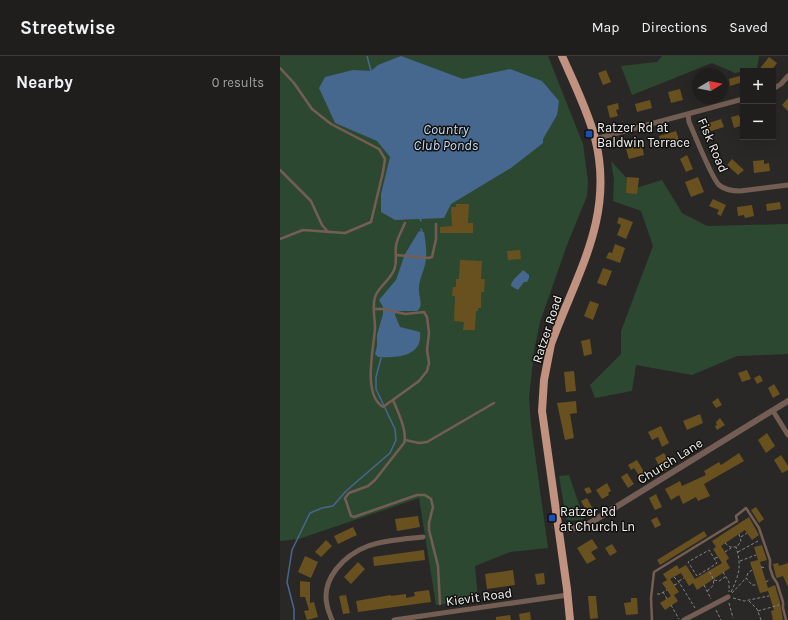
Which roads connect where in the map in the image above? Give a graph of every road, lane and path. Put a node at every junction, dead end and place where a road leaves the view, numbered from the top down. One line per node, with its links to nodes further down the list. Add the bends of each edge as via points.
1 (562, 56): 7 (main road, Ratzer Road)
2 (280, 68): 12 (lane, via 312,109 331,124 379,149 385,159 371,222 345,233)
3 (788, 76): 4 (street)
4 (776, 87)
5 (740, 100): 6 (street)
6 (688, 114): 7 (street); 9 (street, Fisk Road, via 689,122 715,180 722,187 740,191)
7 (595, 139): 22 (main road, Ratzer Road, via 601,181 598,217 592,241 548,356 542,389 543,423)
8 (280, 170): 12 (lane, via 311,201)
9 (788, 185)
10 (404, 223): 14 (lane, via 397,242)
11 (436, 224): 14 (lane, via 434,253 431,258)
12 (328, 232): 13 (lane, via 303,230)
13 (280, 239)
14 (396, 255): 15 (lane, via 395,269 378,291)
15 (374, 309): 16 (lane, via 375,330 371,357 374,398 383,407); 16 (lane, via 405,314 424,312 427,315 427,371 423,378)
16 (393, 400): 21 (lane, via 403,426)
17 (788, 401): 19 (street, Church Lane)
18 (494, 403): 21 (lane, via 427,442)
19 (773, 411): 20 (street); 22 (street, Church Lane, via 590,523)
20 (788, 435)
21 (405, 440): 65 (lane, via 375,480 368,486 349,493 345,498 351,516 354,517 417,495 431,499 433,507 429,530 438,566)
22 (559, 530): 59 (main road, Ratzer Road)
23 (747, 533): 26 (path)
24 (739, 534): 26 (path)
25 (423, 537): 71 (street, via 369,546 341,564 330,579 326,592 326,606)
26 (741, 537): 29 (path)
27 (763, 538): 32 (path); 33 (lane, via 746,508 736,516 737,521); 64 (lane, via 770,568)
28 (725, 543): 30 (path)
29 (736, 547): 30 (path); 32 (path)
30 (732, 548): 31 (path)
31 (725, 552)
32 (738, 553): 37 (path)
33 (683, 554): 38 (path); 58 (lane, via 654,572)
34 (756, 555): 37 (path)
35 (718, 557): 36 (path)
36 (714, 559): 38 (path, via 709,550); 41 (path, via 718,564)
37 (740, 561): 61 (path, via 736,582)
38 (688, 562): 39 (path)
39 (690, 565): 40 (path); 42 (path)
40 (687, 566)
41 (708, 569): 42 (path, via 698,577); 50 (path)
42 (694, 570): 44 (path)
43 (752, 570): 49 (path)
44 (691, 572)
45 (723, 572): 47 (path)
46 (674, 577): 51 (path)
47 (726, 577): 50 (path); 61 (path, via 729,584)
48 (684, 578): 51 (path)
49 (746, 578): 54 (path, via 752,585); 61 (path)
50 (714, 580): 56 (path)
51 (679, 582): 52 (path); 69 (path)
52 (674, 585)
53 (704, 585): 56 (path)
54 (757, 585)
55 (667, 590): 57 (path)
56 (707, 591): 66 (path)
57 (663, 592): 58 (path); 62 (path)
58 (652, 594): 74 (lane)
59 (568, 595): 72 (street, Kievit Road); 73 (main road, Ratzer Road)
60 (769, 596): 63 (path)
61 (728, 597): 63 (path); 66 (street); 70 (path)
62 (667, 599)
63 (749, 600): 68 (path)
64 (783, 602): 68 (path); 79 (lane)
65 (440, 604)
66 (714, 604): 69 (street); 77 (path)
67 (672, 605): 75 (path)
68 (758, 611): 78 (path)
69 (697, 613): 76 (street)
70 (733, 618)
71 (332, 620)
72 (394, 620)
73 (570, 620)
74 (652, 620)
75 (679, 620)
76 (684, 620)
77 (720, 620)
78 (761, 620)
79 (786, 620)

